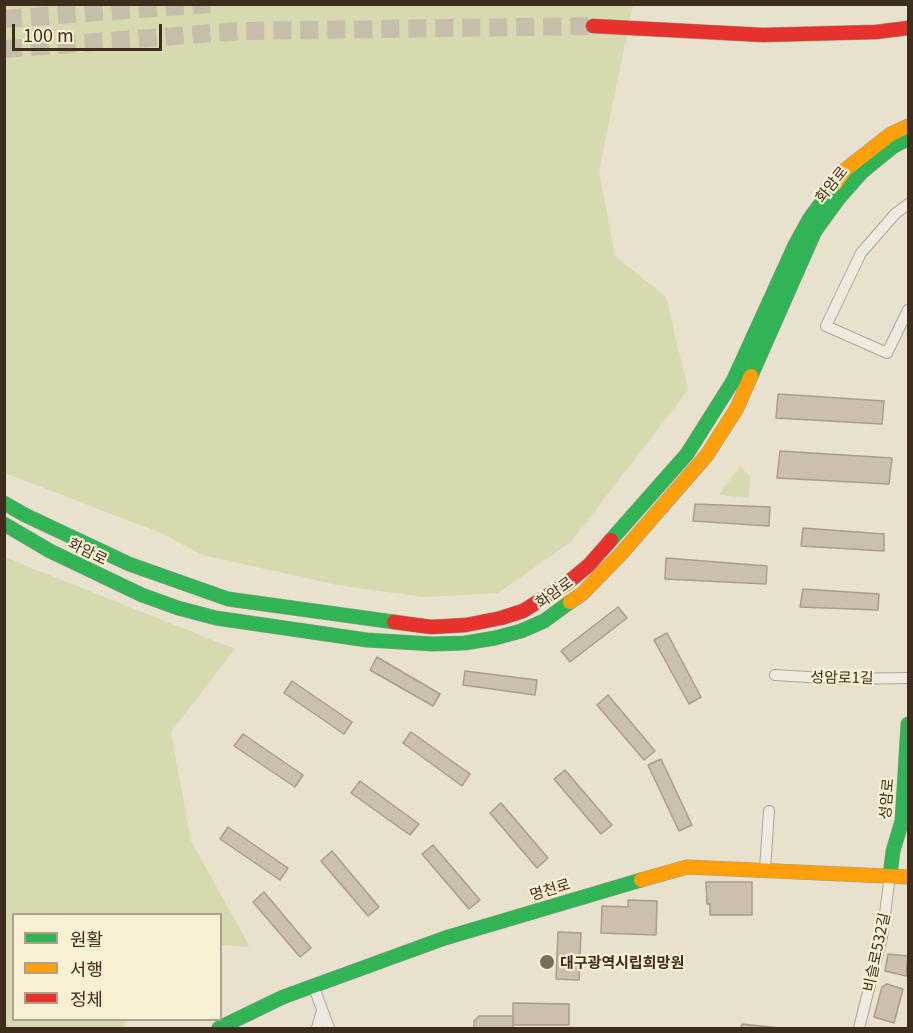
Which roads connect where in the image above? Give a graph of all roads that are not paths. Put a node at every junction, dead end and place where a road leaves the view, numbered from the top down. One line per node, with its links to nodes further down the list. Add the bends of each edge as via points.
1 (593, 26): 2 (main road, via 763,35)
2 (909, 28)
3 (909, 126): 7 (main road, 화암로, via 891,134 845,170 816,209 795,245 733,381 687,454 589,565 523,611 466,625 431,627 228,598 129,564)
4 (909, 139): 8 (main road, 화암로, via 862,172 815,231 737,408 707,455 582,594 544,621 521,631 465,644 433,644 367,640 216,618 142,595)
5 (909, 204): 6 (street, via 895,214 861,254 826,326 887,353)
6 (909, 310)
7 (4, 502)
8 (4, 524)
9 (775, 675): 10 (street, 성암로1길)
10 (909, 678)
11 (909, 724): 13 (main road, 성암로)
12 (770, 811): 14 (street)
13 (906, 821): 15 (main road, 성암로, via 893,851)
14 (765, 869): 15 (main road, 명천로); 17 (main road, 명천로, via 687,867 661,873 445,938)
15 (890, 875): 16 (main road, 명천로); 22 (street, 비슬로532길, via 882,937)
16 (909, 877)
17 (313, 985): 18 (street); 19 (main road, 명천로)
18 (322, 1011): 20 (street); 21 (street)
19 (219, 1029)
20 (316, 1029)
21 (329, 1029)
22 (860, 1029)

